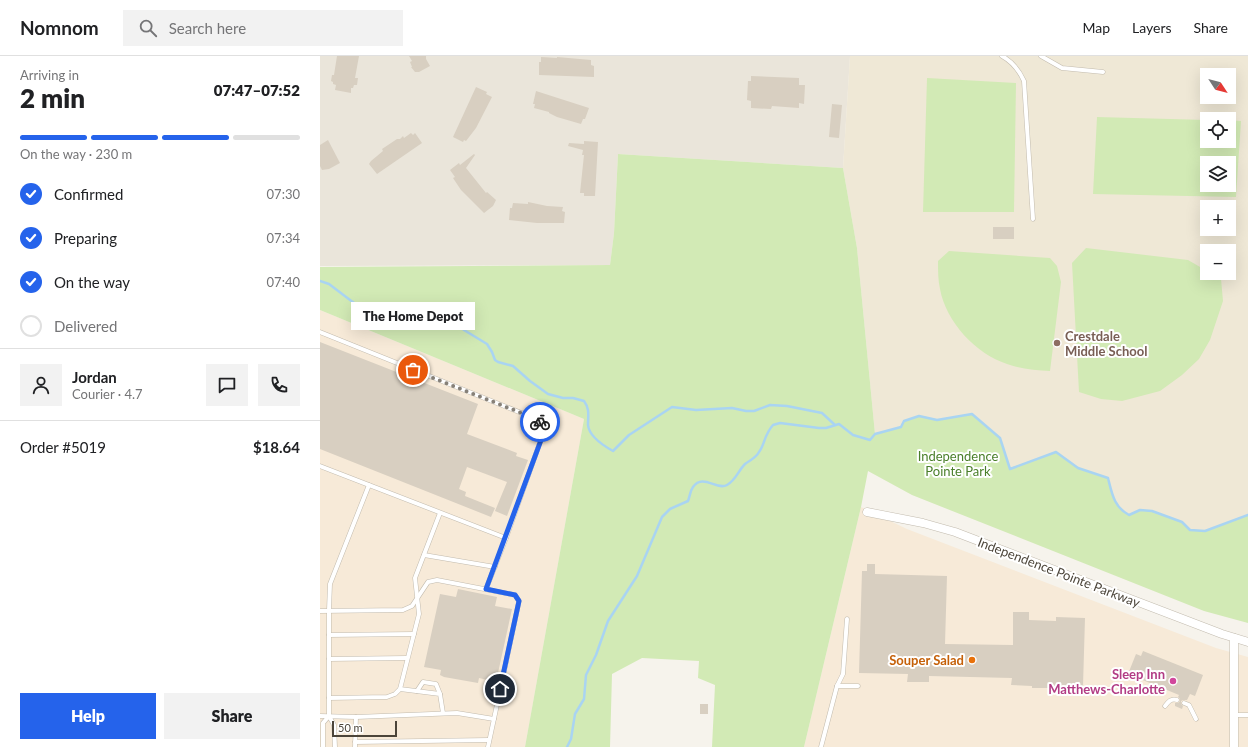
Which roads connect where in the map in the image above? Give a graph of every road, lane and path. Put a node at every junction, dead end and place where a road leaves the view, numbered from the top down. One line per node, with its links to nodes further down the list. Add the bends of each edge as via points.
1 (1002, 56): 4 (lane, via 1019,71 1024,81)
2 (1041, 56): 3 (lane, via 1062,68)
3 (1103, 72)
4 (1033, 219)
5 (320, 332): 10 (lane, via 539,420 544,432)
6 (320, 466): 7 (lane)
7 (369, 485): 9 (lane); 15 (lane, via 330,584)
8 (867, 512): 20 (street, Independence Pointe Parkway, via 955,532)
9 (440, 513): 10 (lane); 11 (lane)
10 (506, 538): 12 (lane)
11 (424, 555): 12 (lane); 14 (lane, via 416,578)
12 (495, 567): 13 (lane)
13 (486, 589): 14 (lane, via 437,580 428,582); 39 (lane, via 515,595 519,601)
14 (418, 598): 15 (lane, via 412,606 402,610); 18 (lane, via 419,614)
15 (329, 610): 16 (lane); 19 (lane)
16 (320, 611)
17 (848, 619): 24 (lane, via 843,674)
18 (414, 634): 19 (lane); 22 (lane)
19 (329, 635): 23 (lane)
20 (1234, 638): 21 (street, Independence Pointe Parkway); 34 (street)
21 (1248, 642)
22 (407, 658): 23 (lane); 26 (lane)
23 (329, 659): 29 (lane)
24 (837, 686): 25 (lane); 48 (lane)
25 (858, 686)
26 (400, 689): 27 (lane); 29 (lane, via 387,698)
27 (417, 691): 28 (lane); 28 (lane, via 423,682 436,684)
28 (440, 694): 33 (lane)
29 (329, 698): 37 (lane)
30 (1177, 700): 32 (lane, via 1170,700)
31 (1184, 703): 40 (lane, via 1189,705)
32 (1165, 706)
33 (443, 713): 38 (lane); 39 (lane)
34 (1234, 715): 35 (lane); 49 (street)
35 (1248, 715)
36 (320, 716): 37 (lane)
37 (329, 716): 38 (lane); 44 (lane, via 323,723); 45 (lane, via 334,725)
38 (356, 717): 42 (lane)
39 (494, 719): 41 (lane)
40 (1196, 719)
41 (489, 740): 43 (lane); 47 (lane)
42 (355, 742): 43 (lane); 46 (lane)
43 (404, 744)
44 (323, 747)
45 (335, 747)
46 (355, 747)
47 (488, 747)
48 (821, 747)
49 (1234, 747)

